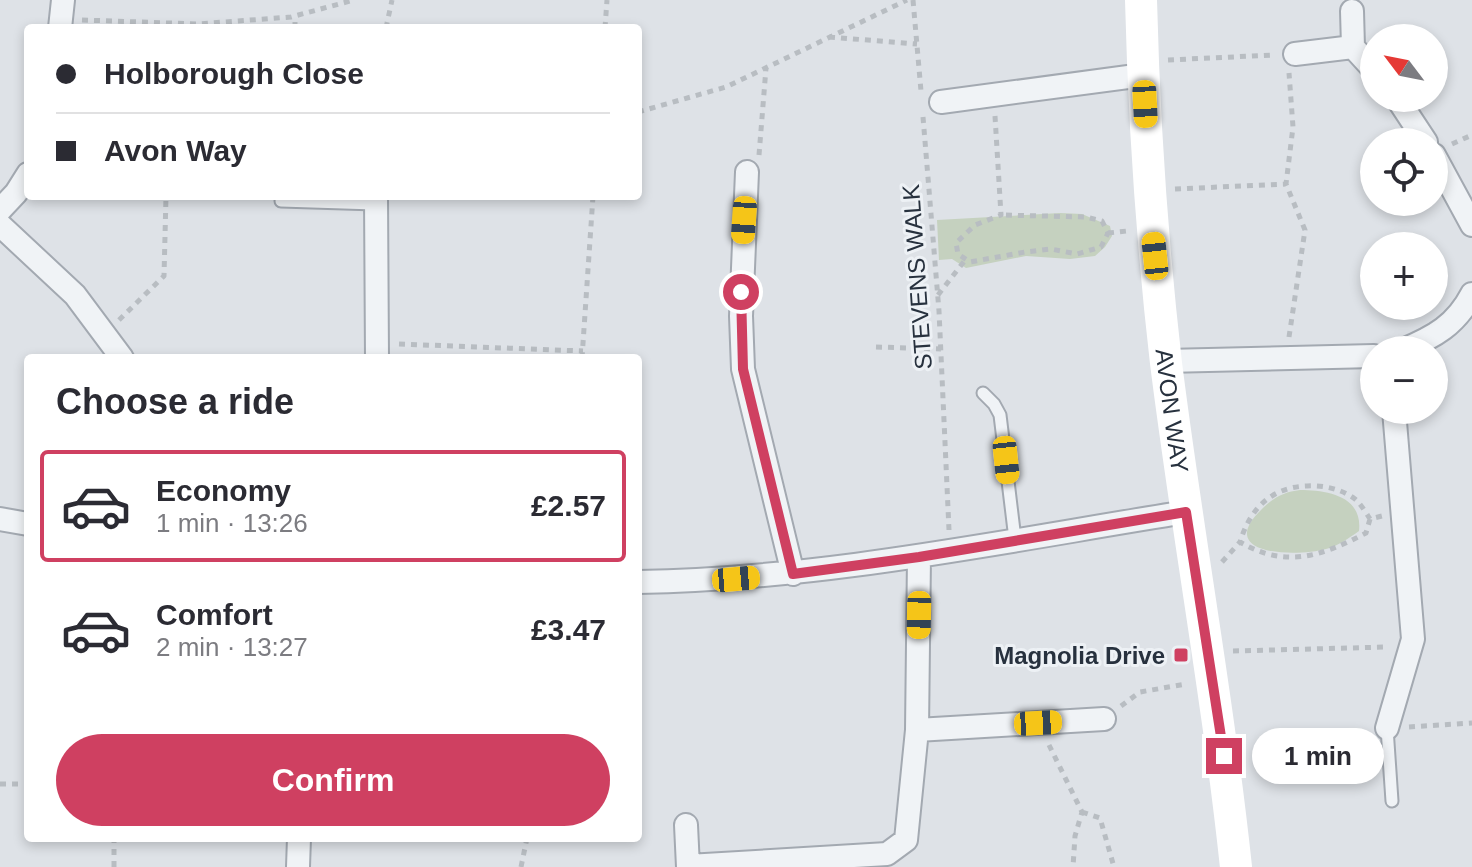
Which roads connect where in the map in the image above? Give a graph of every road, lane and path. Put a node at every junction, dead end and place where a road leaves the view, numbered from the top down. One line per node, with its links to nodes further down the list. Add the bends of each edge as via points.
1 (354, 0): 9 (path)
2 (392, 0): 11 (path)
3 (607, 0): 12 (path)
4 (907, 0): 13 (path)
5 (913, 0): 14 (path, STEVENS WALK)
6 (1141, 0): 19 (street, AVON WAY)
7 (1352, 11): 15 (street)
8 (61, 16): 9 (path, via 198,24)
9 (295, 16): 10 (path)
10 (295, 24)
11 (387, 24)
12 (605, 24)
13 (828, 37): 14 (path); 18 (path)
14 (917, 44): 38 (path, STEVENS WALK)
15 (1353, 47): 16 (street); 17 (street)
16 (1292, 55): 19 (path); 26 (path, via 1293,127)
17 (1360, 55)
18 (766, 68): 22 (path, via 726,87); 23 (path, via 758,169)
19 (1143, 68): 20 (street); 27 (street, AVON WAY)
20 (994, 95): 21 (street); 33 (path)
21 (941, 102)
22 (642, 111)
23 (747, 172): 59 (street, via 743,369)
24 (24, 180): 32 (street)
25 (1448, 181): 35 (street)
26 (1286, 184): 27 (path); 47 (path, via 1305,230)
27 (1149, 190): 48 (street, AVON WAY)
28 (166, 200): 39 (path, via 164,276)
29 (375, 200): 31 (lane); 43 (street)
30 (593, 200): 45 (path)
31 (281, 201)
32 (0, 210)
33 (1001, 215): 36 (path, via 975,225 956,243 958,254); 36 (path, via 1086,217 1102,221 1108,233 1101,247 1077,254 1051,249)
34 (0, 225): 39 (street, via 75,295)
35 (1472, 225)
36 (966, 259): 38 (path)
37 (1472, 294): 40 (street, via 1453,324)
38 (938, 295): 42 (path, STEVENS WALK)
39 (104, 335): 44 (street)
40 (1434, 336)
41 (876, 347): 42 (path)
42 (941, 349): 57 (path, STEVENS WALK)
43 (377, 351): 45 (path)
44 (119, 354)
45 (582, 354)
46 (1360, 356): 47 (street)
47 (1286, 358): 48 (street)
48 (1166, 361): 52 (street, AVON WAY)
49 (983, 393): 56 (lane, via 1000,415)
50 (1395, 424): 51 (street)
51 (1403, 510): 54 (path); 61 (street)
52 (1186, 512): 56 (street); 62 (street, AVON WAY)
53 (0, 519): 55 (street)
54 (1370, 519): 54 (path, via 1354,499 1327,486 1291,486 1257,507 1240,542 1271,557 1315,557 1366,533)
55 (24, 523)
56 (1015, 539): 57 (street)
57 (950, 552): 58 (street)
58 (919, 557): 59 (street); 69 (street)
59 (793, 574): 60 (street)
60 (642, 582)
61 (1411, 646): 62 (path); 68 (street)
62 (1209, 655): 84 (street, AVON WAY)
63 (1171, 686): 64 (path)
64 (1140, 692)
65 (1104, 719): 66 (street)
66 (1038, 723): 69 (street); 73 (path)
67 (1472, 723): 68 (path)
68 (1387, 728): 72 (lane)
69 (917, 730): 78 (street, via 906,840 887,854)
70 (0, 784): 71 (path)
71 (24, 784)
72 (1392, 801)
73 (1082, 812): 82 (path); 83 (path, via 1100,818)
74 (686, 825): 78 (street)
75 (114, 842): 79 (path)
76 (299, 842): 80 (street)
77 (526, 842): 81 (path)
78 (688, 866)
79 (114, 867)
80 (298, 867)
81 (521, 867)
82 (1073, 867)
83 (1114, 867)
84 (1236, 867)

